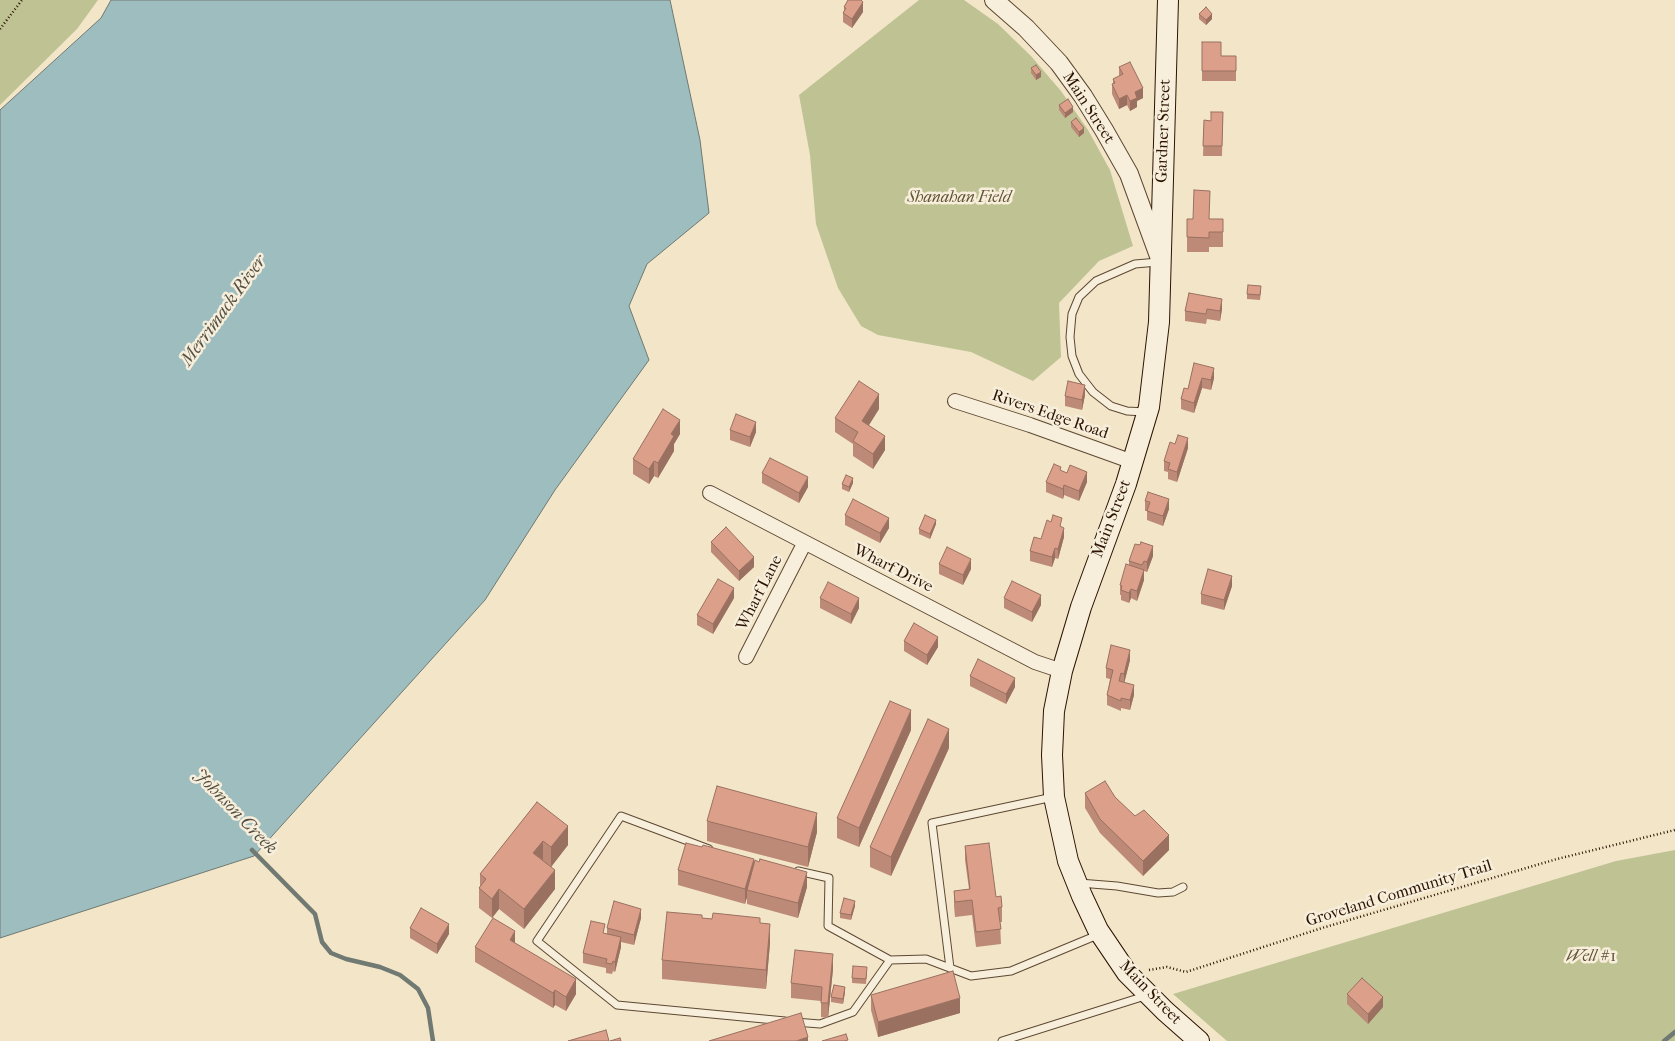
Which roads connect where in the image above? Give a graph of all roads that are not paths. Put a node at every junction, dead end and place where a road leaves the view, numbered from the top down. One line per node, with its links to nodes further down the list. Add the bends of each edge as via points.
1 (994, 0): 3 (street, Main Street, via 1059,63 1089,105 1129,174)
2 (1168, 0): 3 (main road, Gardner Street)
3 (1161, 262): 5 (main road, Main Street, via 1158,330); 5 (lane, via 1136,264 1096,281 1078,297 1072,314 1070,337 1072,356 1079,374 1093,392 1111,406)
4 (955, 401): 6 (street, Rivers Edge Road)
5 (1148, 412): 6 (main road, Main Street)
6 (1133, 462): 10 (main road, Main Street, via 1080,607)
7 (710, 494): 8 (street, Wharf Drive)
8 (804, 544): 9 (street, Wharf Lane); 10 (street, Wharf Drive, via 1035,662)
9 (746, 657)
10 (1062, 671): 11 (main road, Main Street, via 1054,711)
11 (1054, 797): 14 (main road, Main Street); 18 (lane, via 932,823)
12 (713, 850): 17 (lane, via 621,816 537,941 617,1005 820,1024 853,1012)
13 (790, 869): 17 (lane, via 829,878 828,926)
14 (1076, 883): 15 (lane, via 1158,894); 16 (main road, Main Street)
15 (1183, 887)
16 (1100, 934): 18 (lane, via 1011,971 971,976); 19 (main road, Main Street)
17 (890, 960): 18 (lane, via 926,959)
18 (950, 968)
19 (1148, 995): 20 (lane); 21 (main road, Main Street)
20 (1002, 1041)
21 (1199, 1041)

